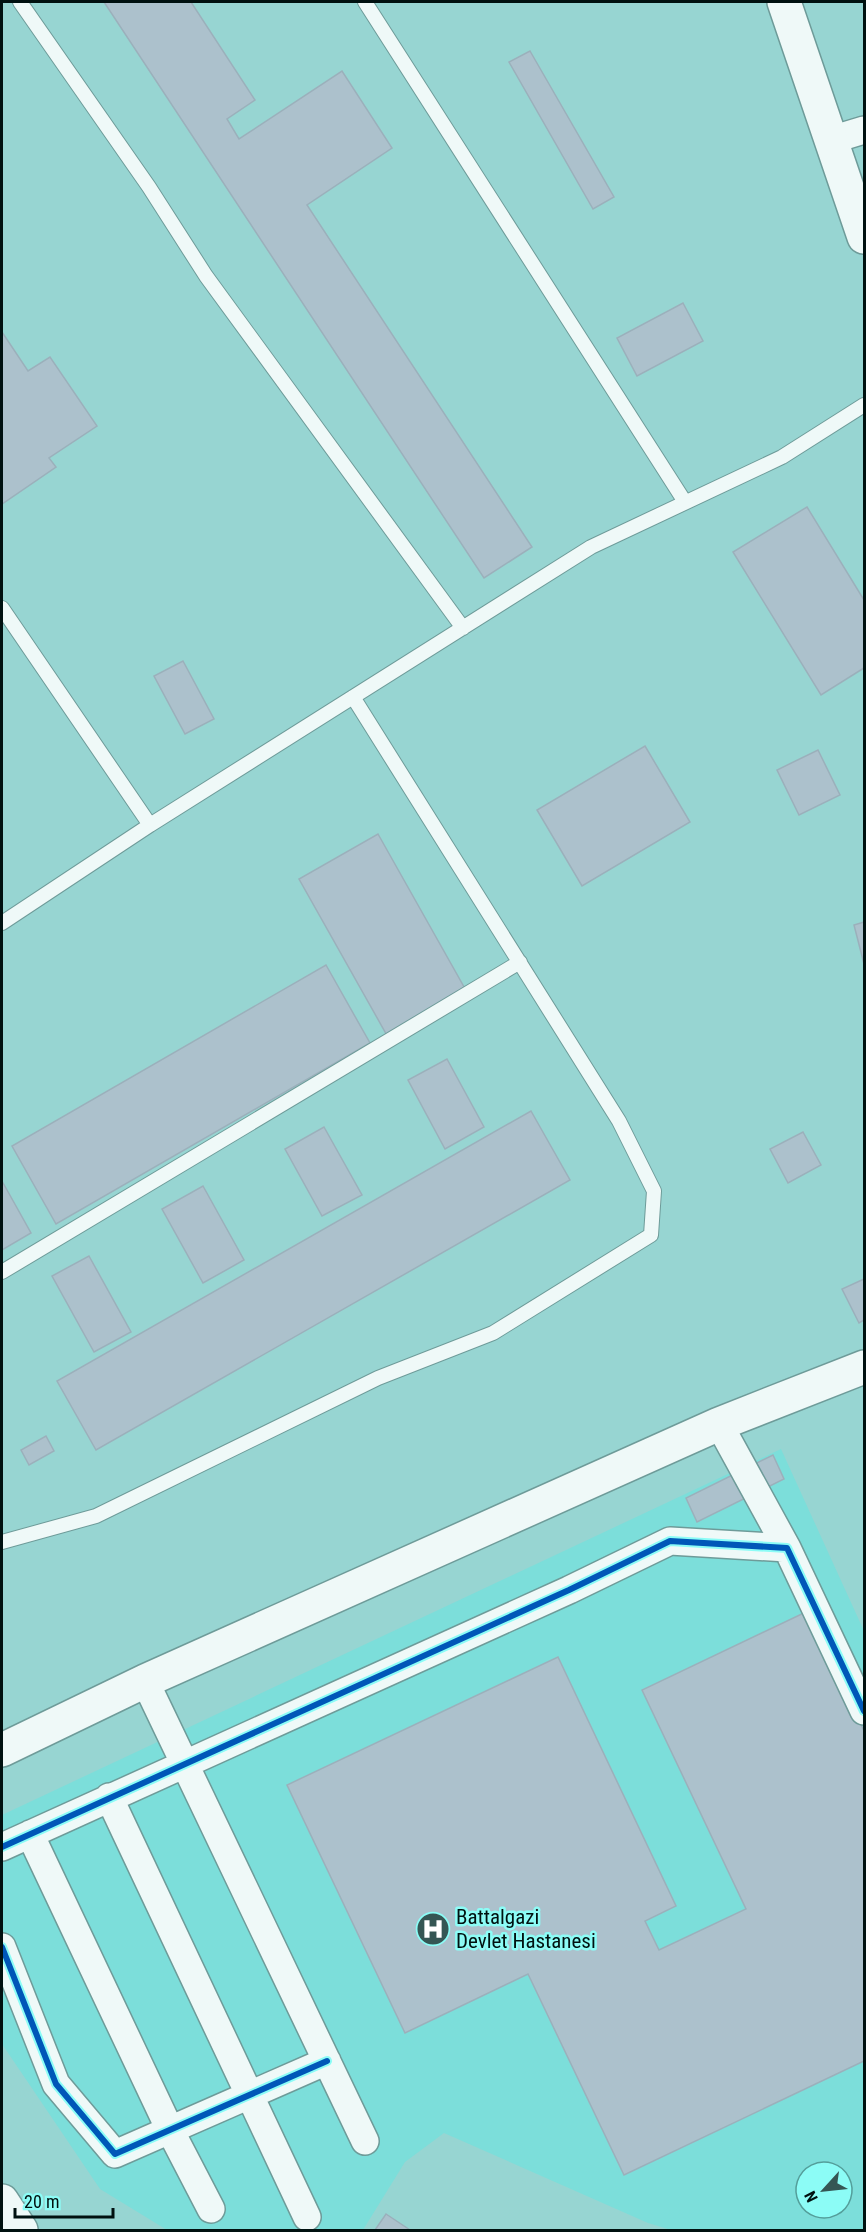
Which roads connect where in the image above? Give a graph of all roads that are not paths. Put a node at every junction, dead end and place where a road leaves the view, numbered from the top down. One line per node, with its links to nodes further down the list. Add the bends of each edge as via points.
1 (20, 2): 10 (lane, via 206,276)
2 (365, 2): 8 (lane)
3 (784, 2): 5 (main road)
4 (864, 130): 5 (street)
5 (831, 140): 6 (main road)
6 (864, 237)
7 (864, 405): 8 (lane, via 782,457)
8 (685, 502): 10 (lane, via 591,547)
9 (2, 608): 12 (lane)
10 (463, 628): 11 (lane)
11 (353, 696): 12 (lane); 14 (lane)
12 (150, 825): 13 (lane)
13 (2, 923)
14 (520, 962): 15 (lane); 18 (lane, via 619,1121 654,1191 651,1235 493,1333 378,1378 96,1516)
15 (2, 1272)
16 (864, 1367): 17 (main road)
17 (719, 1424): 19 (street); 20 (main road)
18 (2, 1542)
19 (787, 1548): 21 (street); 23 (street, via 670,1541)
20 (145, 1681): 22 (main road); 23 (street)
21 (864, 1711)
22 (2, 1750)
23 (184, 1763): 24 (street); 28 (street)
24 (109, 1797): 25 (street); 29 (street)
25 (30, 1834): 26 (street); 30 (street)
26 (2, 1847)
27 (2, 1947): 30 (street, via 56,2084 115,2154)
28 (327, 2061): 29 (street); 31 (street)
29 (249, 2096): 30 (street); 34 (street)
30 (170, 2130): 33 (street)
31 (365, 2142)
32 (2, 2201): 35 (main road)
33 (211, 2209)
34 (307, 2217)
35 (21, 2230)

